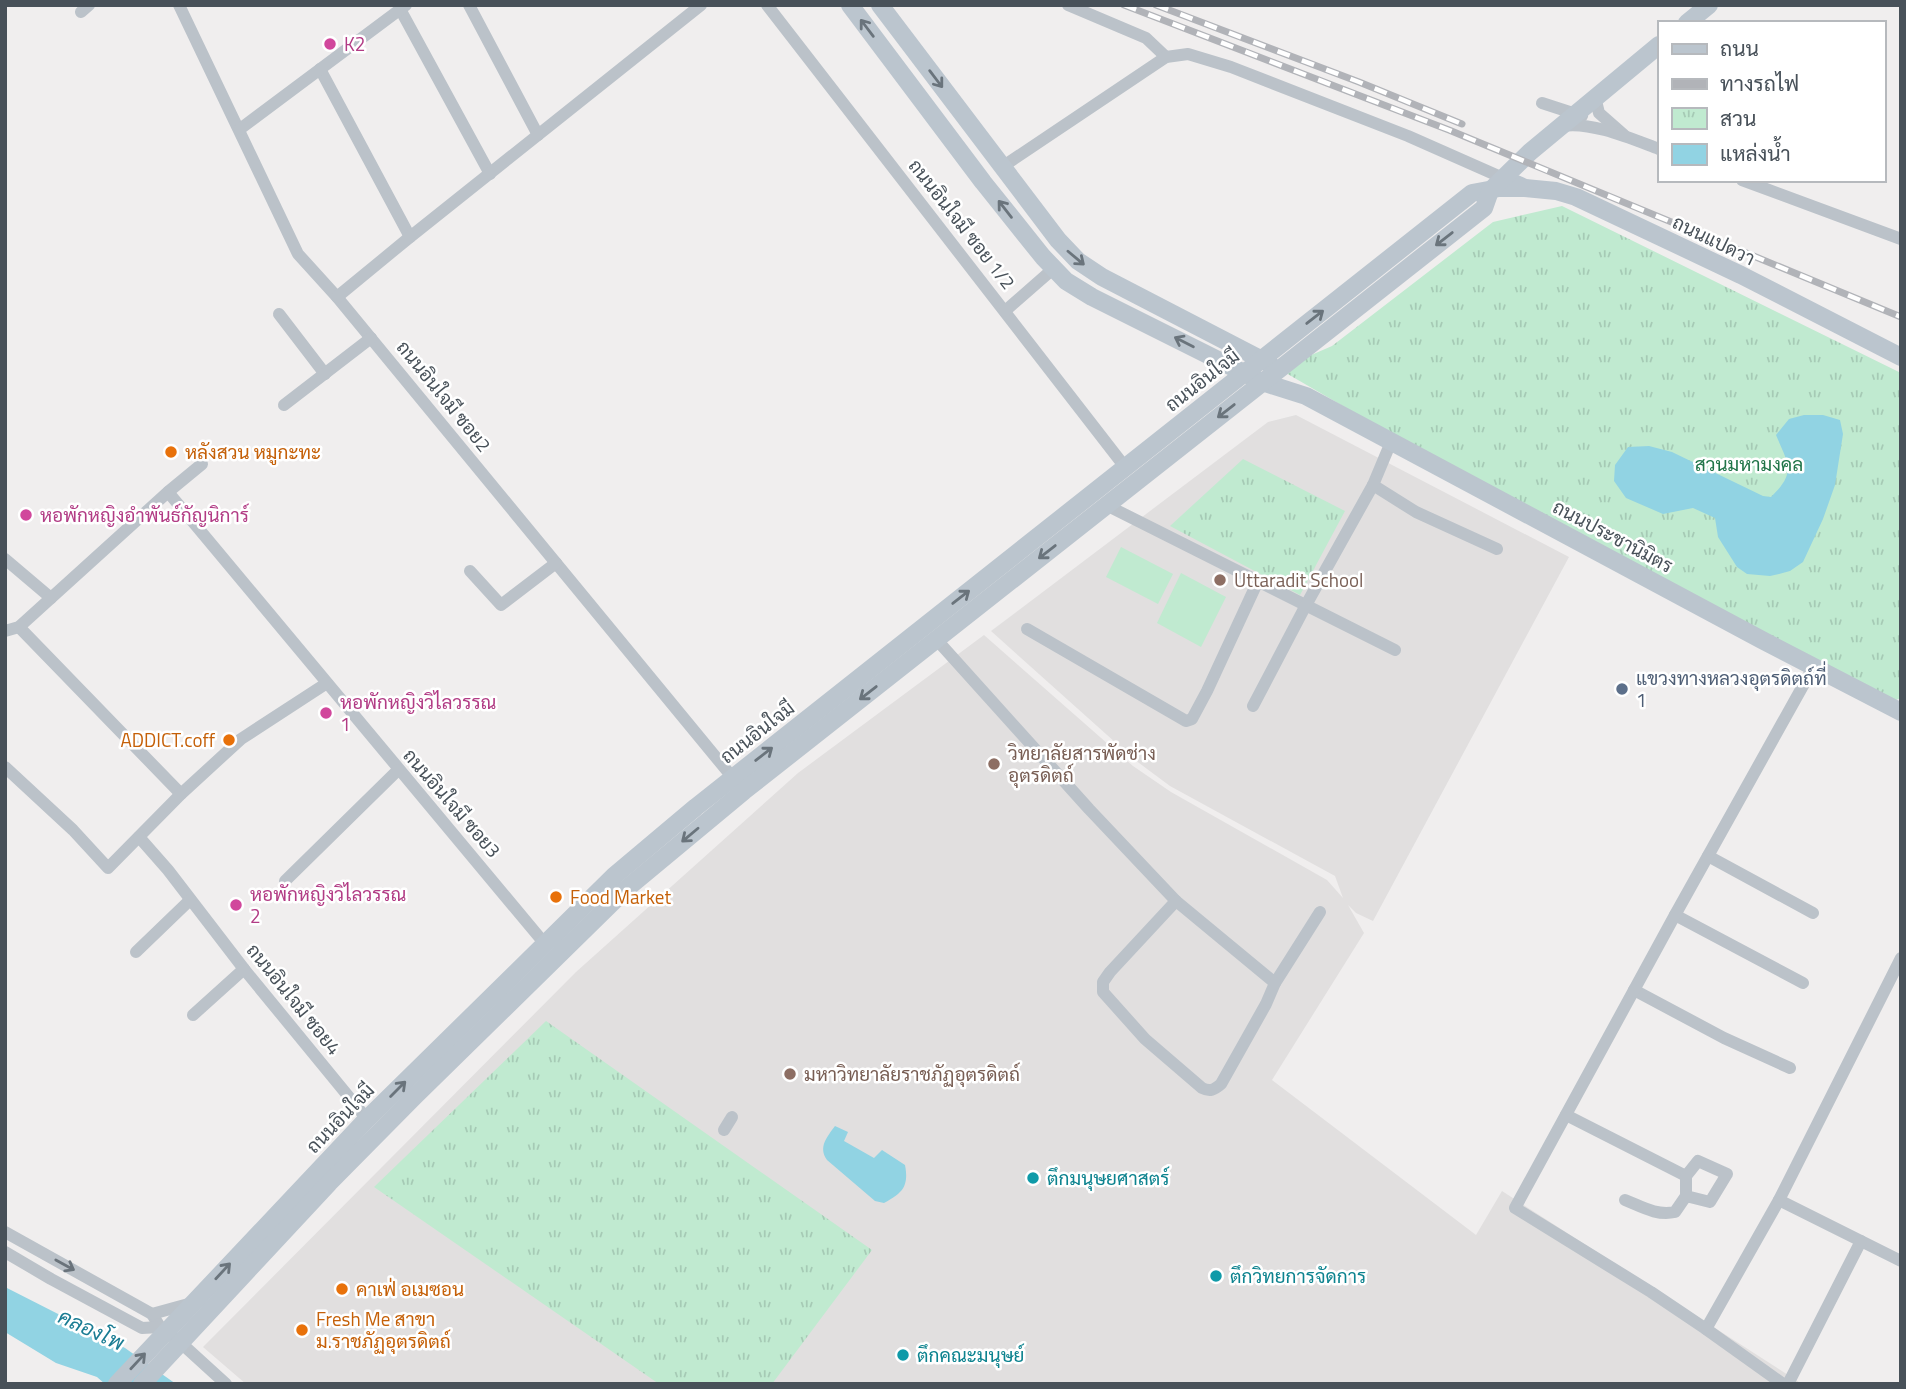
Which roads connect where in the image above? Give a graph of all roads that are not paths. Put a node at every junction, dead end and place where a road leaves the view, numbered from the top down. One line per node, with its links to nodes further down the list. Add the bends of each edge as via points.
1 (179, 5): 18 (street, ถนนอินใจมี ซอย2)
2 (469, 5): 19 (street)
3 (701, 5): 19 (street)
4 (767, 5): 32 (street, ถนนอินใจมี ซอย 1/2)
5 (850, 5): 30 (main road, ถนนประชานิมิตร, one-way to 5)
6 (880, 5): 23 (main road, ถนนประชานิมิตร, one-way to 23)
7 (1068, 5): 12 (street, via 1146,38)
8 (1709, 5): 10 (main road)
9 (403, 7): 13 (street); 24 (street)
10 (1689, 21)
11 (1658, 46): 14 (main road, ถนนอินใจมี)
12 (1166, 57): 23 (street); 26 (street, via 1188,54 1231,68 1408,136)
13 (320, 69): 18 (street); 28 (street)
14 (1595, 97): 16 (main road, ถนนอินใจมี); 20 (street, via 1599,113)
15 (1542, 103): 16 (street)
16 (1576, 113): 17 (main road, ถนนอินใจมี); 20 (street)
17 (1561, 126): 20 (street, via 1586,126); 22 (main road, ถนนอินใจมี)
18 (240, 129): 31 (street, ถนนอินใจมี ซอย2, via 298,254)
19 (538, 135): 24 (street)
20 (1627, 137): 21 (street)
21 (1658, 149)
22 (1521, 160): 26 (main road, ถนนอินใจมี); 27 (main road, via 1522,174)
23 (1002, 167): 36 (main road, ถนนประชานิมิตร, one-way to 36, via 1078,261)
24 (490, 174): 28 (street)
25 (1747, 182): 29 (street)
26 (1496, 184): 27 (main road, ถนนแปดวา); 36 (main road, ถนนอินใจมี, one-way to 26, via 1472,193); 37 (main road, ถนนอินใจมี, one-way to 37, via 1484,208)
27 (1531, 189): 35 (main road, ถนนแปดวา, via 1576,197)
28 (410, 237): 31 (street)
29 (1901, 239)
30 (1053, 269): 32 (street); 38 (main road, ถนนประชานิมิตร, one-way to 30, via 1078,289)
31 (337, 297): 34 (street, ถนนอินใจมี ซอย2)
32 (1005, 311): 45 (street, ถนนอินใจมี ซอย 1/2)
33 (279, 314): 39 (street)
34 (371, 338): 39 (street); 51 (street, ถนนอินใจมี ซอย2)
35 (1901, 357)
36 (1262, 360): 37 (main road, ถนนประชานิมิตร); 38 (main road, ถนนอินใจมี)
37 (1279, 369): 40 (main road, ถนนอินใจมี); 41 (main road, ถนนประชานิมิตร)
38 (1245, 373): 40 (main road, ถนนประชานิมิตร); 45 (main road, ถนนอินใจมี)
39 (325, 374): 42 (street)
40 (1262, 382): 41 (main road, ถนนประชานิมิตร); 48 (main road, ถนนอินใจมี, one-way to 48)
41 (1306, 396): 43 (main road, ถนนประชานิมิตร)
42 (284, 405)
43 (1391, 442): 46 (street); 61 (main road, ถนนประชานิมิตร)
44 (202, 464): 47 (street)
45 (1125, 467): 48 (main road, ถนนอินใจมี)
46 (1373, 485): 49 (street, via 1416,512); 55 (street)
47 (168, 492): 54 (street); 62 (street, ถนนอินใจมี ซอย3)
48 (1101, 498): 53 (street); 59 (main road, ถนนอินใจมี)
49 (1497, 549)
50 (5, 559): 54 (street)
51 (556, 563): 52 (street, via 500,605); 67 (street, ถนนอินใจมี ซอย2)
52 (470, 572)
53 (1258, 581): 55 (street); 57 (street, via 1207,691 1192,719 1186,721)
54 (51, 598): 56 (street)
55 (1306, 605): 60 (street); 63 (street)
56 (19, 627): 58 (street); 68 (street)
57 (1027, 629)
58 (5, 631)
59 (931, 633): 67 (main road, ถนนอินใจมี); 73 (street)
60 (1395, 650)
61 (1814, 666): 64 (main road, ถนนประชานิมิตร); 70 (street)
62 (327, 683): 66 (street, ถนนอินใจมี ซอย3); 68 (street, via 241,739)
63 (1253, 706)
64 (1901, 712)
65 (5, 767): 69 (street, via 74,830 108,869)
66 (398, 770): 71 (street); 77 (street, ถนนอินใจมี ซอย3)
67 (739, 784): 77 (main road, ถนนอินใจมี, via 614,876); 102 (main road, ถนนอินใจมี, one-way to 102, via 626,889 329,1183)
68 (181, 794): 69 (street)
69 (139, 837): 72 (street, ถนนอินใจมี ซอย4)
70 (1708, 856): 75 (street); 76 (street)
71 (285, 881)
72 (190, 900): 78 (street); 80 (street, ถนนอินใจมี ซอย4)
73 (1176, 901): 81 (street); 81 (street, via 1110,972 1103,992 1145,1039 1202,1088 1208,1091 1221,1084)
74 (1320, 912): 81 (street)
75 (1813, 913)
76 (1675, 915): 82 (street); 83 (street)
77 (545, 944): 88 (main road, ถนนอินใจมี, one-way to 77)
78 (136, 952)
79 (1901, 958): 93 (street)
80 (244, 969): 84 (street); 88 (street, ถนนอินใจมี ซอย4)
81 (1275, 983)
82 (1802, 983)
83 (1634, 990): 85 (street); 86 (street)
84 (192, 1015)
85 (1790, 1068)
86 (1566, 1115): 90 (street); 100 (street, via 1515,1208)
87 (732, 1117): 89 (street)
88 (367, 1119): 98 (main road, ถนนอินใจมี, one-way to 88)
89 (724, 1130)
90 (1686, 1176): 91 (street); 91 (street, via 1698,1161 1727,1174 1710,1202)
91 (1686, 1196): 92 (street, via 1675,1212 1666,1214)
92 (1625, 1200)
93 (1779, 1200): 95 (street); 100 (street)
94 (5, 1232): 99 (street, one-way to 99)
95 (1861, 1241): 97 (street); 107 (street)
96 (5, 1252): 101 (street, via 142,1328)
97 (1901, 1261)
98 (193, 1302): 99 (street); 101 (main road, ถนนอินใจมี)
99 (152, 1314): 101 (street)
100 (1706, 1329): 106 (street)
101 (162, 1332): 102 (street); 103 (main road, ถนนอินใจมี, one-way to 101)
102 (177, 1347): 104 (main road, ถนนอินใจมี); 105 (street)
103 (117, 1384)
104 (142, 1384)
105 (226, 1384)
106 (1783, 1384)
107 (1788, 1384)

